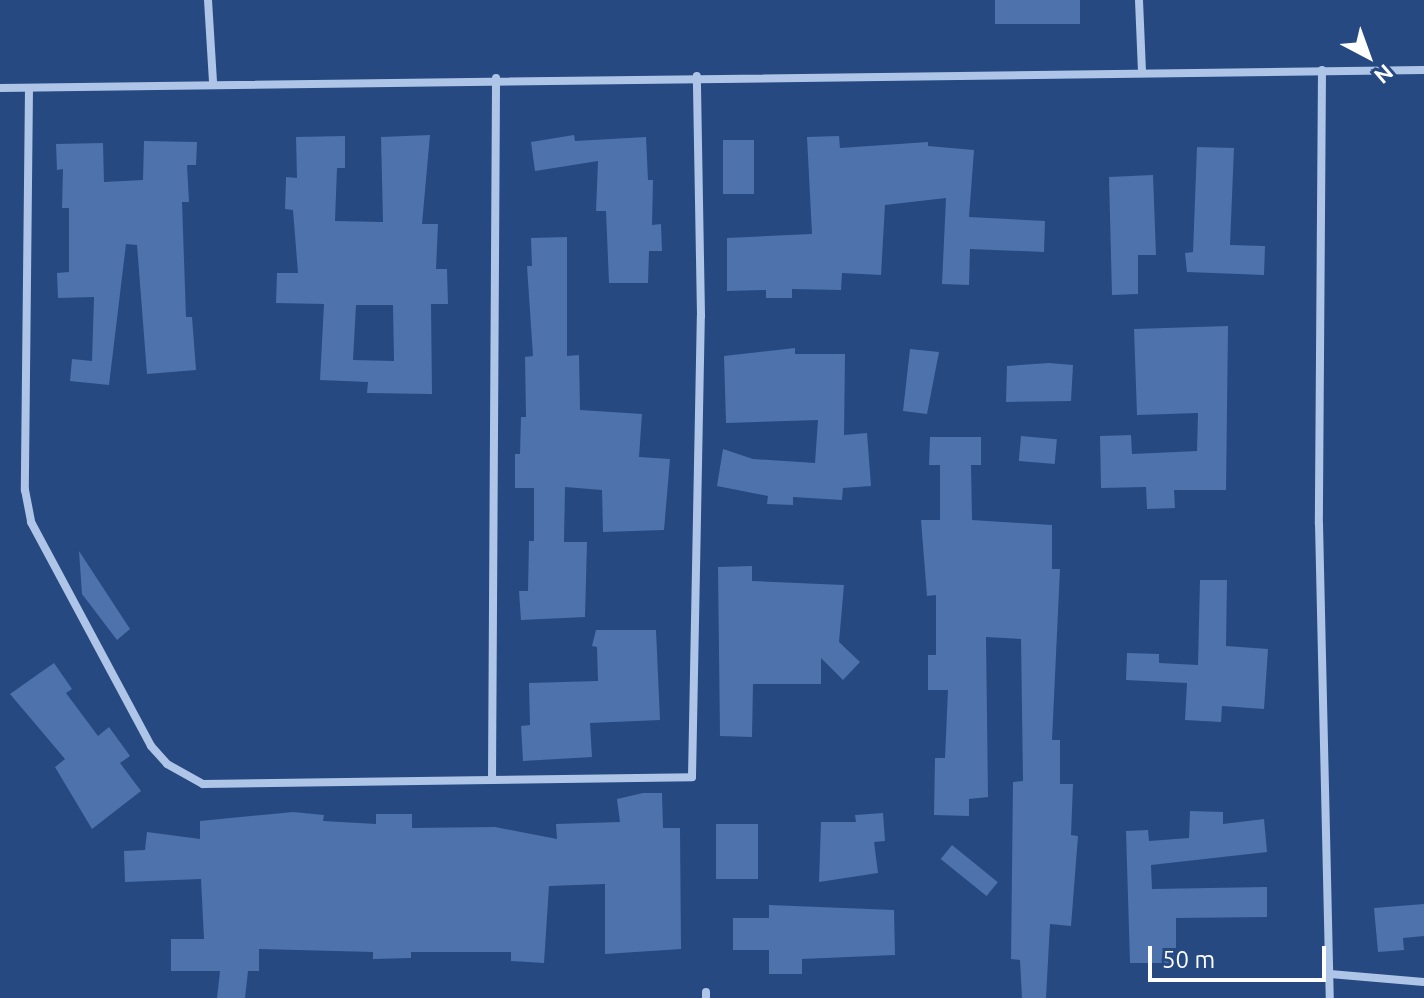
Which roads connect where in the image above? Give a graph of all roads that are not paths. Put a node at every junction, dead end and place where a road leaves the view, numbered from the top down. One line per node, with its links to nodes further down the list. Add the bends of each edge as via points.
1 (208, 0): 8 (street)
2 (1139, 0): 5 (street)
3 (1322, 70): 4 (street); 5 (street); 12 (street, via 1319,524)
4 (1424, 70)
5 (1142, 73): 6 (street)
6 (697, 76): 7 (street); 11 (street, via 701,316 692,777)
7 (496, 78): 8 (street); 11 (street)
8 (213, 82): 10 (street)
9 (0, 88): 10 (street)
10 (29, 88): 11 (street, via 28,506 31,522 151,746 179,773 203,784)
11 (492, 780)
12 (1330, 974): 13 (street); 14 (street)
13 (1424, 982)
14 (1330, 998)

